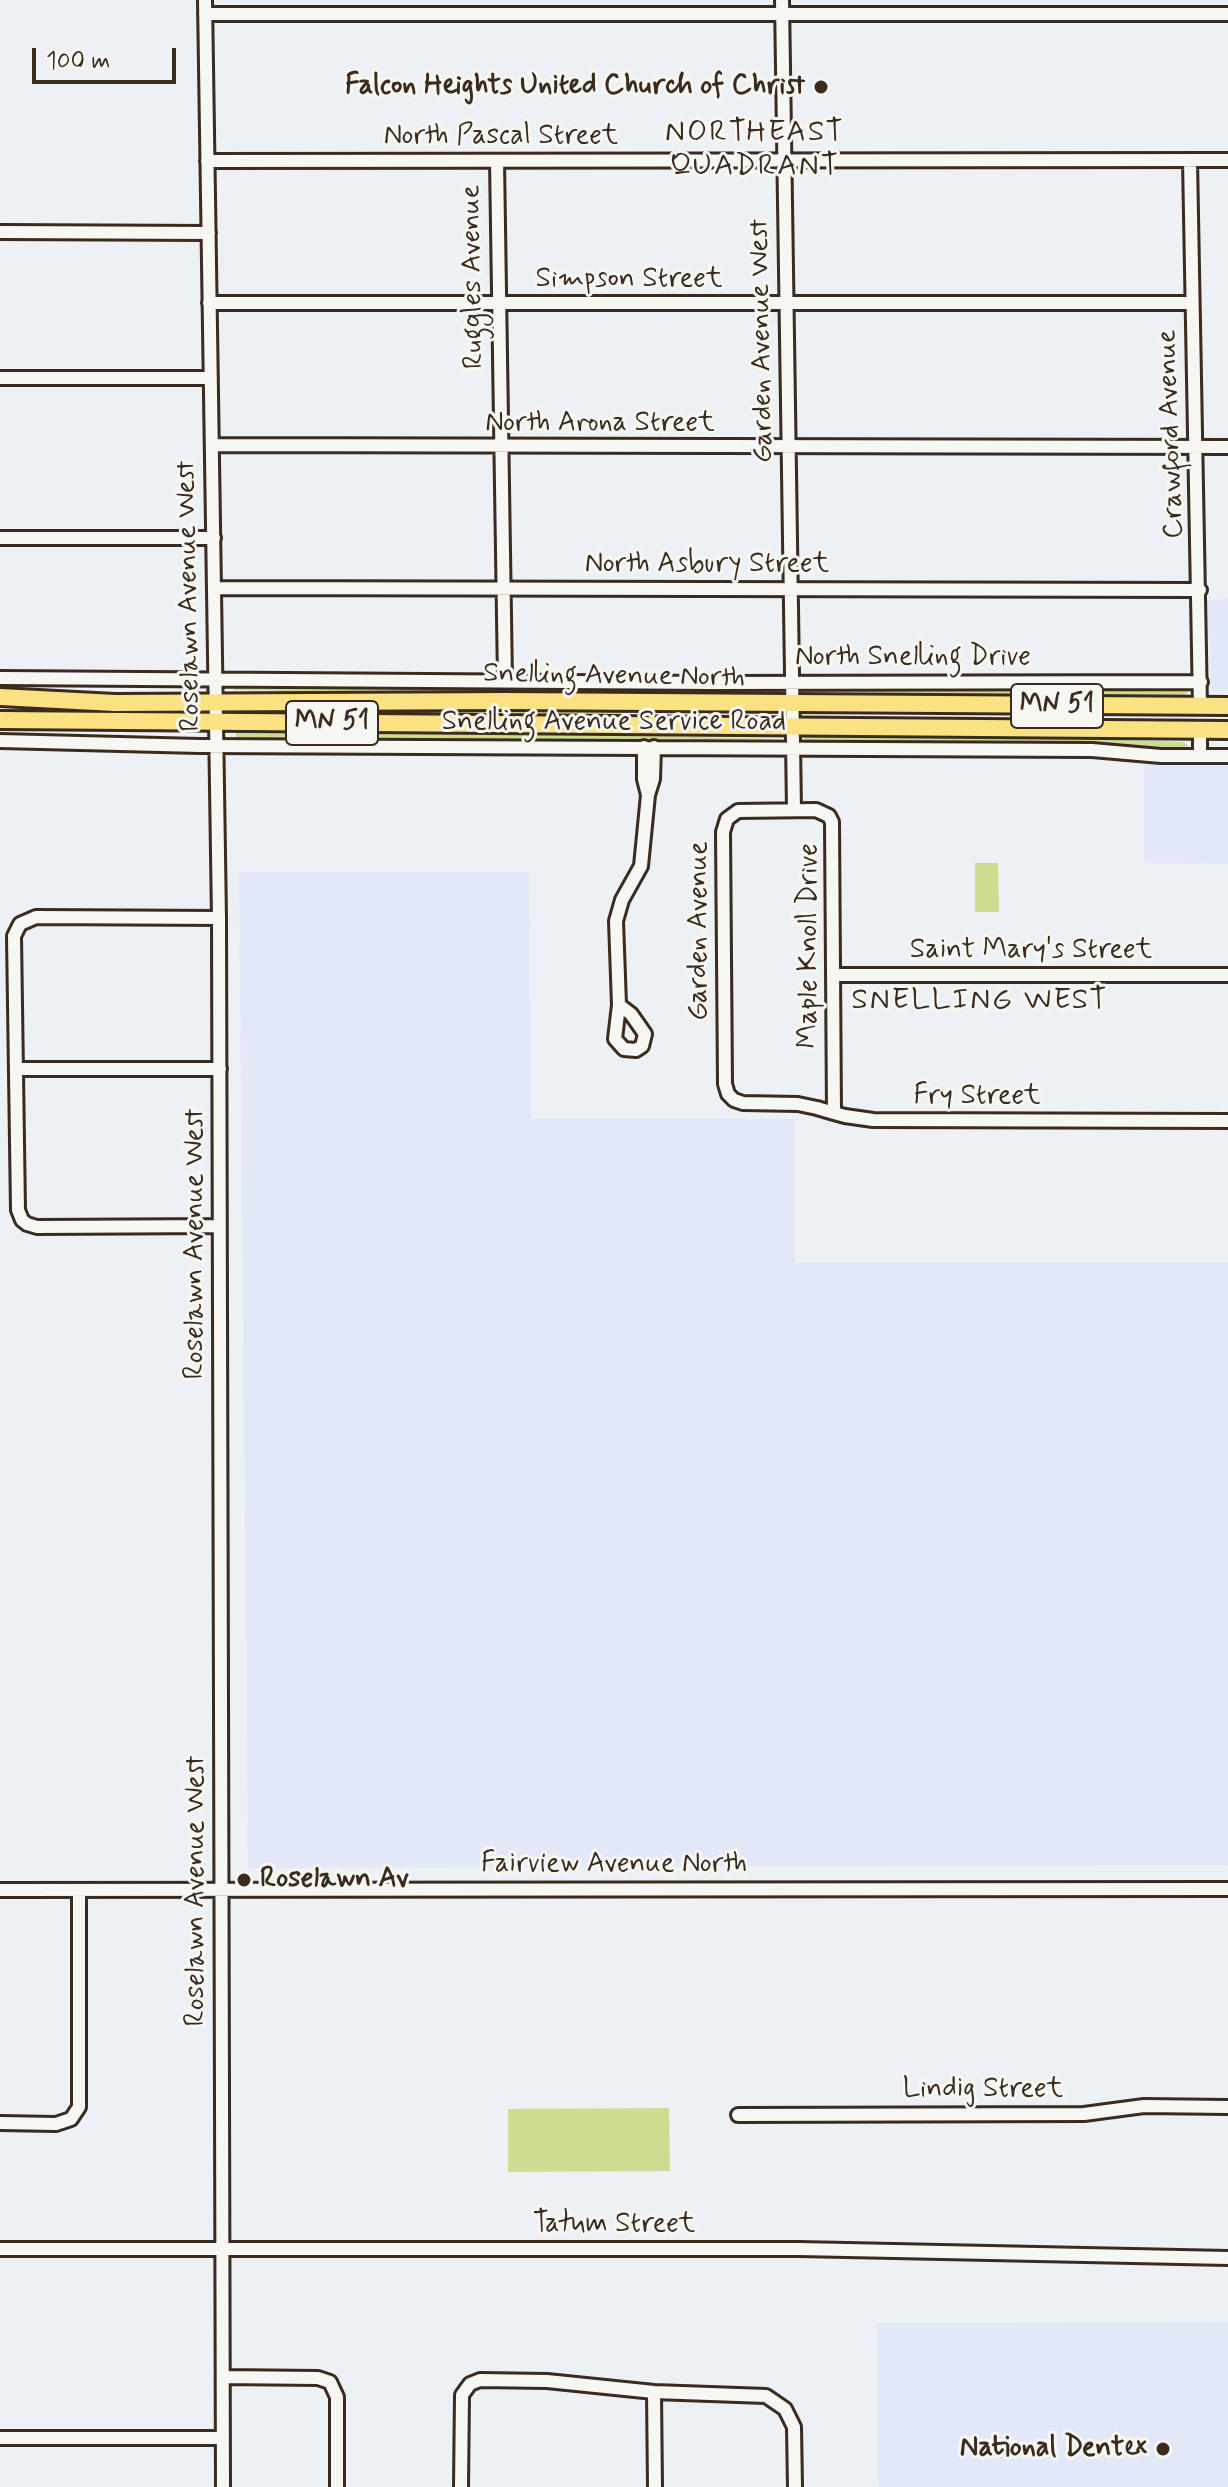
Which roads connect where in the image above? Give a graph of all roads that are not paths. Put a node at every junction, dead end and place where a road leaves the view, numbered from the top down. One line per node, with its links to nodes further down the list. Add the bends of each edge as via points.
1 (205, 0): 4 (street, Roselawn Avenue West)
2 (504, 0): 7 (street)
3 (782, 0): 5 (street, Garden Avenue West)
4 (205, 14): 7 (street); 10 (street, Roselawn Avenue West)
5 (782, 14): 6 (street); 7 (street); 12 (street, Garden Avenue West)
6 (1228, 14)
7 (504, 15)
8 (1190, 160): 9 (street, North Pascal Street); 12 (street, North Pascal Street); 17 (street, Crawford Avenue)
9 (1228, 160)
10 (207, 161): 11 (street, North Pascal Street); 14 (street, Roselawn Avenue West)
11 (497, 161): 12 (street, North Pascal Street); 18 (street, Ruggles Avenue)
12 (786, 161): 16 (street, Garden Avenue West)
13 (0, 232): 14 (street)
14 (209, 233): 15 (street, Roselawn Avenue West)
15 (209, 303): 18 (street, Simpson Street); 20 (street, Roselawn Avenue West)
16 (787, 303): 17 (street, Simpson Street); 18 (street, Simpson Street); 25 (street, Garden Avenue West)
17 (1192, 303): 22 (street, Crawford Avenue)
18 (498, 304): 24 (street, Ruggles Avenue)
19 (0, 378): 20 (street)
20 (211, 378): 21 (street, Roselawn Avenue West)
21 (212, 445): 24 (street, North Arona Street); 27 (street, Roselawn Avenue West)
22 (1196, 447): 23 (street, North Arona Street); 25 (street, North Arona Street); 31 (street, Crawford Avenue)
23 (1228, 447)
24 (501, 448): 25 (street, North Arona Street); 29 (street, Ruggles Avenue)
25 (789, 448): 30 (street, Garden Avenue West)
26 (0, 538): 27 (street)
27 (214, 538): 28 (street, Roselawn Avenue West)
28 (214, 588): 29 (street, North Asbury Street); 33 (street, Roselawn Avenue West)
29 (503, 589): 30 (street, North Asbury Street); 34 (street, Ruggles Avenue)
30 (790, 589): 31 (street, North Asbury Street); 35 (street, Garden Avenue West)
31 (1200, 590): 36 (street, Crawford Avenue)
32 (0, 678): 33 (street, North Snelling Drive)
33 (216, 678): 34 (street, North Snelling Drive); 38 (street, Roselawn Avenue West)
34 (505, 681): 35 (street, North Snelling Drive)
35 (790, 681): 36 (street, North Snelling Drive); 39 (street)
36 (1201, 682): 40 (street, Crawford Avenue)
37 (0, 697): 38 (main road, Snelling Avenue North / MN 51)
38 (216, 702): 39 (main road, Snelling Avenue North / MN 51); 43 (street, Roselawn Avenue West)
39 (793, 705): 40 (main road, Snelling Avenue North / MN 51); 44 (street)
40 (1200, 706): 41 (main road, Snelling Avenue North / MN 51); 45 (main road, via 1195,719)
41 (1228, 706)
42 (0, 720): 43 (main road, Snelling Avenue North / MN 51)
43 (216, 723): 44 (main road, Snelling Avenue North / MN 51); 49 (street, Roselawn Avenue West)
44 (793, 726): 45 (main road, Snelling Avenue North / MN 51); 51 (street)
45 (1160, 730): 46 (main road, Snelling Avenue North / MN 51)
46 (1200, 730): 47 (main road, Snelling Avenue North / MN 51); 52 (street)
47 (1228, 730)
48 (0, 741): 49 (street, Snelling Avenue Service Road)
49 (217, 746): 50 (street, Snelling Avenue Service Road); 55 (street, Roselawn Avenue West)
50 (649, 747): 51 (street, Snelling Avenue Service Road); 58 (street, via 641,866 616,921)
51 (793, 747): 52 (street, Snelling Avenue Service Road); 54 (street)
52 (1200, 756): 53 (street, Snelling Avenue Service Road)
53 (1228, 756)
54 (794, 809): 56 (street, Maple Knoll Drive, via 823,812 832,822); 61 (street, Garden Avenue, via 738,811 724,825 725,1084)
55 (219, 918): 59 (street, via 26,919 14,936); 60 (street, Roselawn Avenue West)
56 (834, 975): 57 (street, Saint Mary's Street); 62 (street, Maple Knoll Drive)
57 (1228, 975)
58 (619, 1005)
59 (17, 1069): 60 (street); 64 (street, via 18,1210 27,1224)
60 (220, 1069): 64 (street, Roselawn Avenue West)
61 (730, 1097): 62 (street, Fry Street)
62 (834, 1113): 63 (street, Fry Street, via 897,1121)
63 (1228, 1121)
64 (219, 1226): 67 (street, Roselawn Avenue West)
65 (1228, 1889): 67 (street, Fairview Avenue North)
66 (0, 1890): 68 (street, Fairview Avenue North)
67 (220, 1890): 68 (street, Fairview Avenue North); 73 (street, Roselawn Avenue West)
68 (79, 1891): 71 (street, via 79,2107 71,2119 56,2124)
69 (1228, 2107): 70 (street, Lindig Street, via 1144,2106 1084,2114)
70 (738, 2115)
71 (0, 2123)
72 (0, 2249): 73 (street, Tatum Street)
73 (222, 2249): 74 (street, Tatum Street, via 799,2249); 75 (street, Roselawn Avenue West)
74 (1228, 2258)
75 (223, 2377): 78 (street, Roselawn Avenue West); 80 (street, via 324,2379 335,2387)
76 (654, 2392): 81 (street, via 582,2383 476,2381 464,2390 461,2401); 82 (street); 83 (street, via 766,2396 791,2418)
77 (0, 2438): 78 (street)
78 (223, 2438): 79 (street, Roselawn Avenue West)
79 (223, 2487)
80 (337, 2487)
81 (461, 2487)
82 (655, 2487)
83 (795, 2487)

